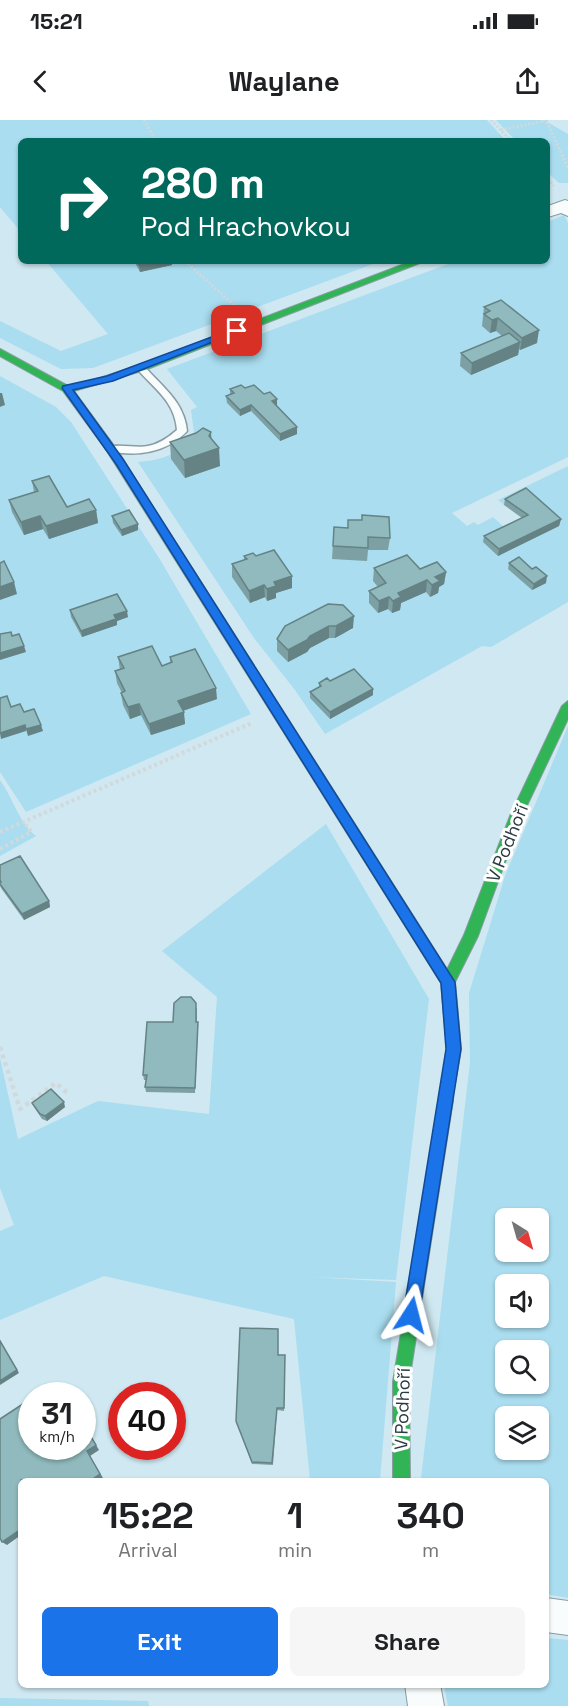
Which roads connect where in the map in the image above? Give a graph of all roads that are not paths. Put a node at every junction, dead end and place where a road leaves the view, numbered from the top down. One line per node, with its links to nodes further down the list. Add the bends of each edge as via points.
1 (567, 208): 2 (street)
2 (550, 212)
3 (412, 264): 5 (street)
4 (0, 352): 6 (street)
5 (141, 368): 6 (street); 7 (lane, via 177,406 182,431 168,442 140,452)
6 (67, 388): 7 (street, V Podhoří)
7 (111, 450): 9 (street, V Podhoří)
8 (568, 706): 9 (street, V Podhoří, via 516,816 471,936)
9 (448, 982): 10 (street, V Podhoří, via 454,1049 401,1382)
10 (400, 1478)
11 (549, 1615): 12 (street)
12 (568, 1618)
13 (423, 1688): 14 (street)
14 (426, 1706)

